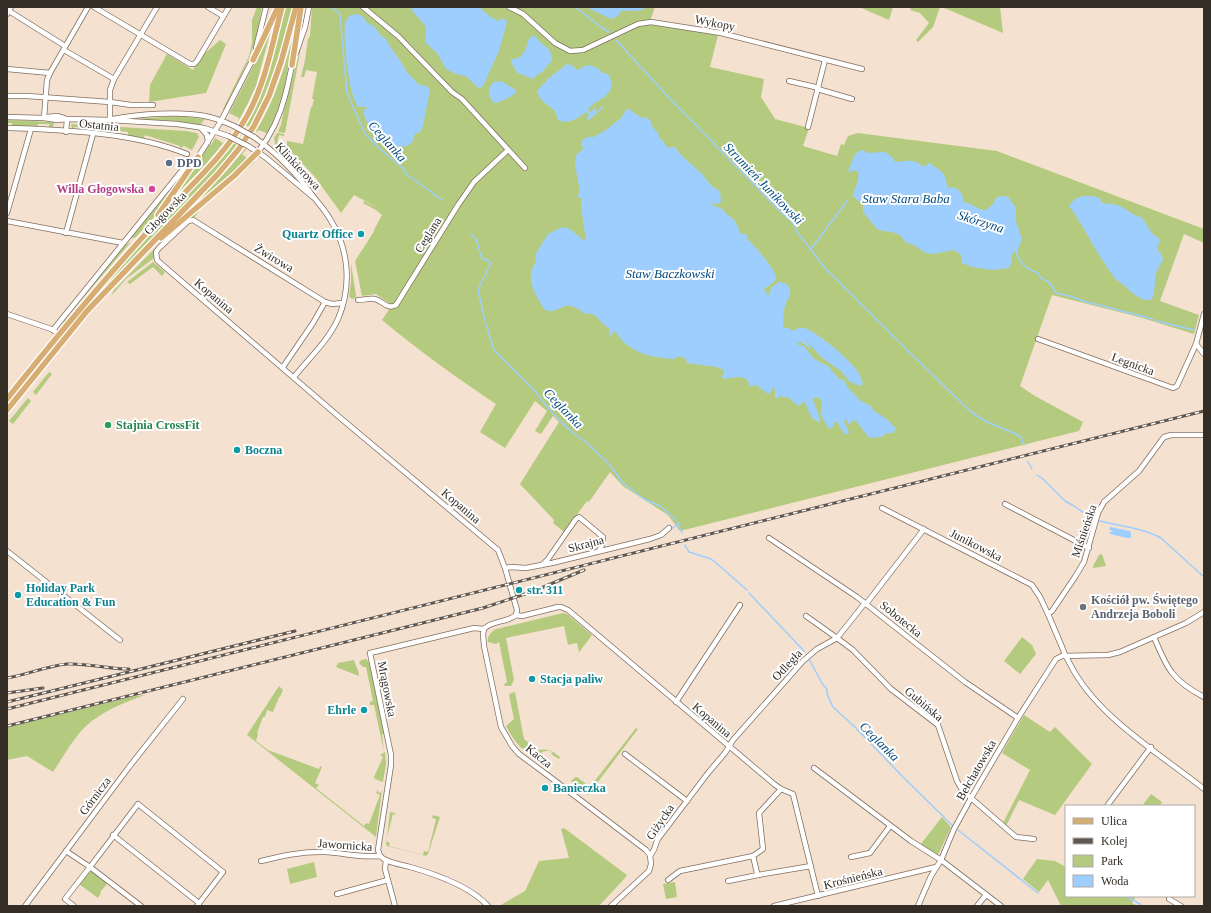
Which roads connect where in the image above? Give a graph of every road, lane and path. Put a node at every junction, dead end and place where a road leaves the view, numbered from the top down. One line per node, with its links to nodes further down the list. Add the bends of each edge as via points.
1 (88, 7): 17 (street)
2 (94, 7): 16 (street)
3 (157, 7): 16 (street)
4 (208, 7): 15 (street)
5 (229, 7): 15 (street)
6 (266, 7): 18 (street)
7 (278, 7): 18 (main road)
8 (282, 7): 55 (main road, Głogowska, via 262,84 246,117 222,152)
9 (296, 7): 58 (main road, Głogowska, via 282,62 254,126 223,168)
10 (301, 7): 20 (main road)
11 (308, 7): 20 (street, via 305,27)
12 (363, 7): 46 (street, via 407,45 452,92 462,99)
13 (509, 7): 19 (street, Wykopy, via 523,14 556,43 570,51 583,50 638,24 651,22 721,33)
14 (9, 11): 17 (street)
15 (223, 16): 16 (street, via 194,64)
16 (141, 35): 24 (street)
17 (64, 48): 23 (street); 24 (street)
18 (253, 60): 36 (street)
19 (826, 60): 22 (street, Wykopy); 26 (street)
20 (292, 65): 45 (street, via 282,106)
21 (7, 69): 23 (street)
22 (862, 69)
23 (50, 73): 28 (street, via 46,80)
24 (114, 80): 30 (street, via 110,90)
25 (789, 81): 26 (street)
26 (818, 88): 29 (street); 38 (street)
27 (7, 96): 28 (street)
28 (45, 97): 30 (street); 33 (street)
29 (852, 99)
30 (110, 102): 31 (street); 35 (street)
31 (153, 105)
32 (7, 117): 33 (street, Ostatnia)
33 (44, 118): 34 (street, Ostatnia, via 54,116)
34 (67, 119): 35 (street, Ostatnia); 42 (street)
35 (110, 120): 36 (street, Ostatnia, via 125,116 181,114 206,116); 37 (street, Ostatnia)
36 (221, 121): 41 (street); 45 (street, Ostatnia, bridge)
37 (198, 127): 41 (street, Ostatnia); 44 (street, via 207,135)
38 (808, 127)
39 (7, 128): 40 (street, Ostatnia)
40 (31, 129): 42 (street, Ostatnia); 52 (street)
41 (214, 131): 44 (street, Głogowska); 47 (street, Ostatnia, bridge)
42 (66, 132): 43 (street, Ostatnia)
43 (93, 134): 48 (street, Ostatnia, via 149,142); 56 (street)
44 (208, 142): 49 (street, Głogowska)
45 (264, 144): 47 (street); 51 (street, Klinkierowa)
46 (508, 150): 50 (street); 59 (street, Ceglana, via 474,182 396,305 388,306 375,299)
47 (258, 152): 51 (street, Klinkierowa); 58 (main road, via 230,180)
48 (187, 154)
49 (198, 157): 55 (main road); 57 (street, Głogowska, via 184,168)
50 (525, 168)
51 (317, 201): 61 (street, Klinkierowa, via 336,229 344,251 347,275)
52 (7, 213)
53 (7, 221): 56 (street)
54 (197, 222): 60 (street, Żwirowa); 69 (street, Kopanina, via 188,221 158,249 158,261)
55 (148, 231): 65 (main road, Głogowska)
56 (66, 233): 57 (street)
57 (123, 243): 64 (street, Głogowska)
58 (149, 246): 72 (main road, Głogowska, via 87,312)
59 (358, 300)
60 (325, 302): 61 (street, Żwirowa); 69 (street)
61 (343, 303): 70 (street, Klinkierowa, via 330,334)
62 (7, 314): 64 (street)
63 (1204, 314): 67 (street)
64 (53, 330): 65 (street)
65 (59, 334): 71 (main road, Głogowska)
66 (1038, 339): 67 (street, Legnicka, via 1173,388 1177,386)
67 (1196, 344): 68 (street)
68 (1204, 354)
69 (283, 367): 70 (street, Kopanina)
70 (294, 377): 83 (street, Kopanina, via 498,550)
71 (7, 399)
72 (7, 410)
73 (1204, 435): 79 (street, Miśnieńska, via 1170,435 1161,440 1139,471 1104,502 1098,513)
74 (1005, 504): 79 (street)
75 (882, 508): 77 (street, Junikowska)
76 (669, 528): 81 (street, Skrajna, via 656,537)
77 (924, 529): 84 (street, Odległa); 87 (street, Junikowska, via 1032,585)
78 (769, 538): 84 (street, Sobotecka)
79 (1089, 548): 87 (street, Miśnieńska, via 1080,570)
80 (7, 551): 93 (street)
81 (598, 551): 82 (street, Skrajna); 82 (street, via 603,543 603,537 579,517)
82 (542, 565): 83 (street, Skrajna)
83 (505, 568): 88 (street, Kopanina)
84 (866, 604): 92 (street, Odległa); 98 (street, Sobotecka, via 965,682)
85 (740, 605): 97 (street)
86 (1204, 612): 91 (street)
87 (1048, 614): 94 (street)
88 (516, 615): 90 (street, Mrągowska, via 489,624); 97 (street, Kopanina, via 565,608)
89 (806, 616): 92 (street, Gubińska)
90 (484, 629): 112 (street, Kacza, via 484,646 501,726 512,746); 113 (street, Mrągowska, via 474,628 370,653 391,765 378,850)
91 (1154, 637): 94 (street, via 1113,654); 95 (street, via 1170,672 1186,687)
92 (837, 638): 99 (street, Odległa, via 817,649 803,661); 105 (street, Gubińska, via 859,656 891,689 938,725 957,781)
93 (120, 640)
94 (1065, 656): 98 (street, Bełchatowska, via 1058,657 1053,662); 100 (street, via 1076,676 1120,725)
95 (1204, 697)
96 (183, 699): 111 (street, Górnicza)
97 (676, 702): 99 (street, Kopanina)
98 (1018, 718): 105 (street, Bełchatowska)
99 (729, 747): 103 (street, Kopanina); 106 (street, Giżycka)
100 (1151, 747): 104 (street); 107 (street)
101 (625, 754): 106 (street)
102 (814, 768): 108 (street)
103 (781, 789): 114 (street, via 759,813 763,849); 119 (street, Kopanina, via 793,794)
104 (1204, 789)
105 (971, 798): 110 (street, Gubińska, via 1016,837); 117 (street, Bełchatowska)
106 (687, 801): 112 (street, Giżycka, via 658,839)
107 (1108, 805)
108 (890, 826): 115 (street, via 870,853); 117 (street)
109 (113, 835): 120 (street); 131 (street); 131 (street, via 138,804 223,872)
110 (1034, 839)
111 (66, 851): 120 (street); 132 (street, Górnicza)
112 (650, 855): 137 (street, Giżycka, via 649,870)
113 (380, 856): 116 (street, Jawornicka); 118 (street, Jawornicka, via 325,852 282,856)
114 (753, 856): 122 (street); 124 (street, via 680,872)
115 (851, 858)
116 (386, 860): 123 (street); 136 (street, Jawornicka, via 459,886 476,895)
117 (941, 860): 121 (street, Bełchatowska); 127 (street)
118 (261, 861)
119 (811, 866): 122 (street); 128 (street)
120 (90, 867): 133 (street, via 65,899); 134 (street)
121 (936, 867): 128 (street, Krośnieńska); 140 (street, Bełchatowska)
122 (758, 875): 125 (street)
123 (388, 880): 126 (street); 135 (street)
124 (668, 880)
125 (728, 881)
126 (337, 894)
127 (986, 895): 141 (street); 142 (street)
128 (818, 896): 130 (street, Krośnieńska)
129 (1169, 899): 143 (street)
130 (804, 900): 138 (street, Krośnieńska); 139 (street)
131 (198, 904)
132 (25, 906)
133 (74, 906)
134 (141, 906)
135 (395, 906)
136 (488, 906)
137 (611, 906)
138 (774, 906)
139 (805, 906)
140 (918, 906)
141 (977, 906)
142 (1001, 906)
143 (1180, 906)

